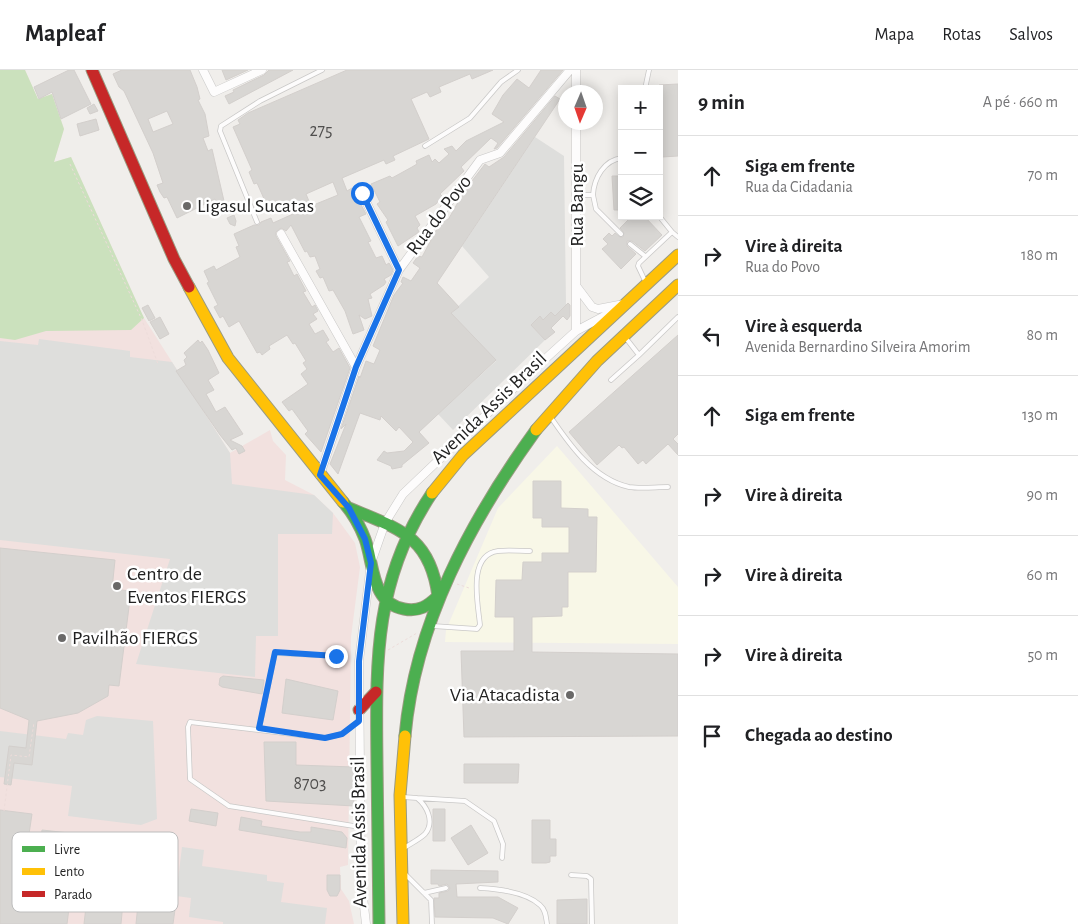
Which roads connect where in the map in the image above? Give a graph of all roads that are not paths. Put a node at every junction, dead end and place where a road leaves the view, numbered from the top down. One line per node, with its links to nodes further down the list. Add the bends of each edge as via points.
1 (92, 70): 38 (main road, via 174,259 228,358)
2 (203, 70): 3 (street, via 214,92)
3 (262, 70)
4 (322, 70): 18 (lane, via 260,101 221,126 220,131)
5 (518, 70): 12 (lane, via 501,82 470,118)
6 (570, 70): 26 (street, Rua do Povo, via 500,153 480,160)
7 (576, 70): 9 (street)
8 (649, 70): 10 (lane)
9 (576, 85)
10 (646, 85)
11 (576, 130): 15 (street, Rua Bangu)
12 (425, 146)
13 (618, 158): 16 (lane, via 612,159 598,174)
14 (362, 193): 26 (street)
15 (577, 195): 16 (lane); 29 (street, Rua Bangu)
16 (593, 195): 21 (lane, via 596,208)
17 (662, 220): 19 (lane)
18 (257, 222)
19 (672, 232): 22 (lane); 25 (lane)
20 (281, 234): 35 (street)
21 (621, 234)
22 (678, 237)
23 (630, 244): 25 (lane)
24 (678, 255): 27 (main road, Avenida Assis Brasil)
25 (645, 256): 27 (lane, via 638,266)
26 (399, 270): 35 (street, Rua do Povo)
27 (646, 285): 30 (main road, Avenida Assis Brasil)
28 (678, 285): 33 (main road)
29 (578, 287): 30 (street, via 592,307 598,309); 32 (street, Rua Bangu)
30 (627, 303): 32 (street); 42 (main road, Avenida Assis Brasil, via 463,455 433,492)
31 (678, 317): 34 (lane)
32 (576, 331): 41 (street, via 403,494)
33 (623, 335): 34 (lane); 37 (main road)
34 (639, 355): 36 (lane)
35 (356, 367): 38 (street, Rua do Povo)
36 (612, 380)
37 (549, 415): 39 (lane, via 592,469 630,487); 45 (main road, via 486,500)
38 (320, 475): 40 (main road)
39 (668, 488)
40 (349, 508): 41 (main road); 44 (main road, via 365,539)
41 (385, 523): 42 (main road); 44 (street)
42 (408, 534): 45 (main road, via 433,565 438,580); 46 (main road, Avenida Assis Brasil)
43 (530, 552): 47 (lane, via 498,551 487,555 480,564 477,590 480,626 477,629)
44 (371, 563): 46 (main road, via 375,582); 50 (street, via 359,661)
45 (438, 596): 46 (main road, via 428,606 413,611 393,607); 47 (main road)
46 (385, 598): 49 (main road, Avenida Assis Brasil)
47 (428, 626): 52 (main road, via 409,704 400,776)
48 (336, 656): 51 (lane, via 275,652)
49 (376, 692): 50 (main road); 63 (main road, Avenida Assis Brasil)
50 (359, 716): 51 (lane, via 342,734 325,738); 54 (street)
51 (259, 728): 54 (lane, via 190,722 190,774 194,783 229,806)
52 (401, 797): 53 (lane); 55 (main road)
53 (417, 798): 55 (lane, via 427,807 429,822 425,834); 56 (lane, via 465,801 480,811 494,821 503,844)
54 (361, 827): 62 (street, via 361,879)
55 (402, 849): 57 (main road)
56 (502, 858)
57 (402, 872): 61 (lane); 64 (main road)
58 (571, 875): 67 (lane, via 591,879)
59 (446, 888): 61 (lane)
60 (480, 888): 66 (lane, via 507,891 540,905 545,912)
61 (424, 893): 65 (lane, via 430,900)
62 (366, 924)
63 (379, 924)
64 (403, 924)
65 (432, 924)
66 (546, 924)
67 (592, 924)

